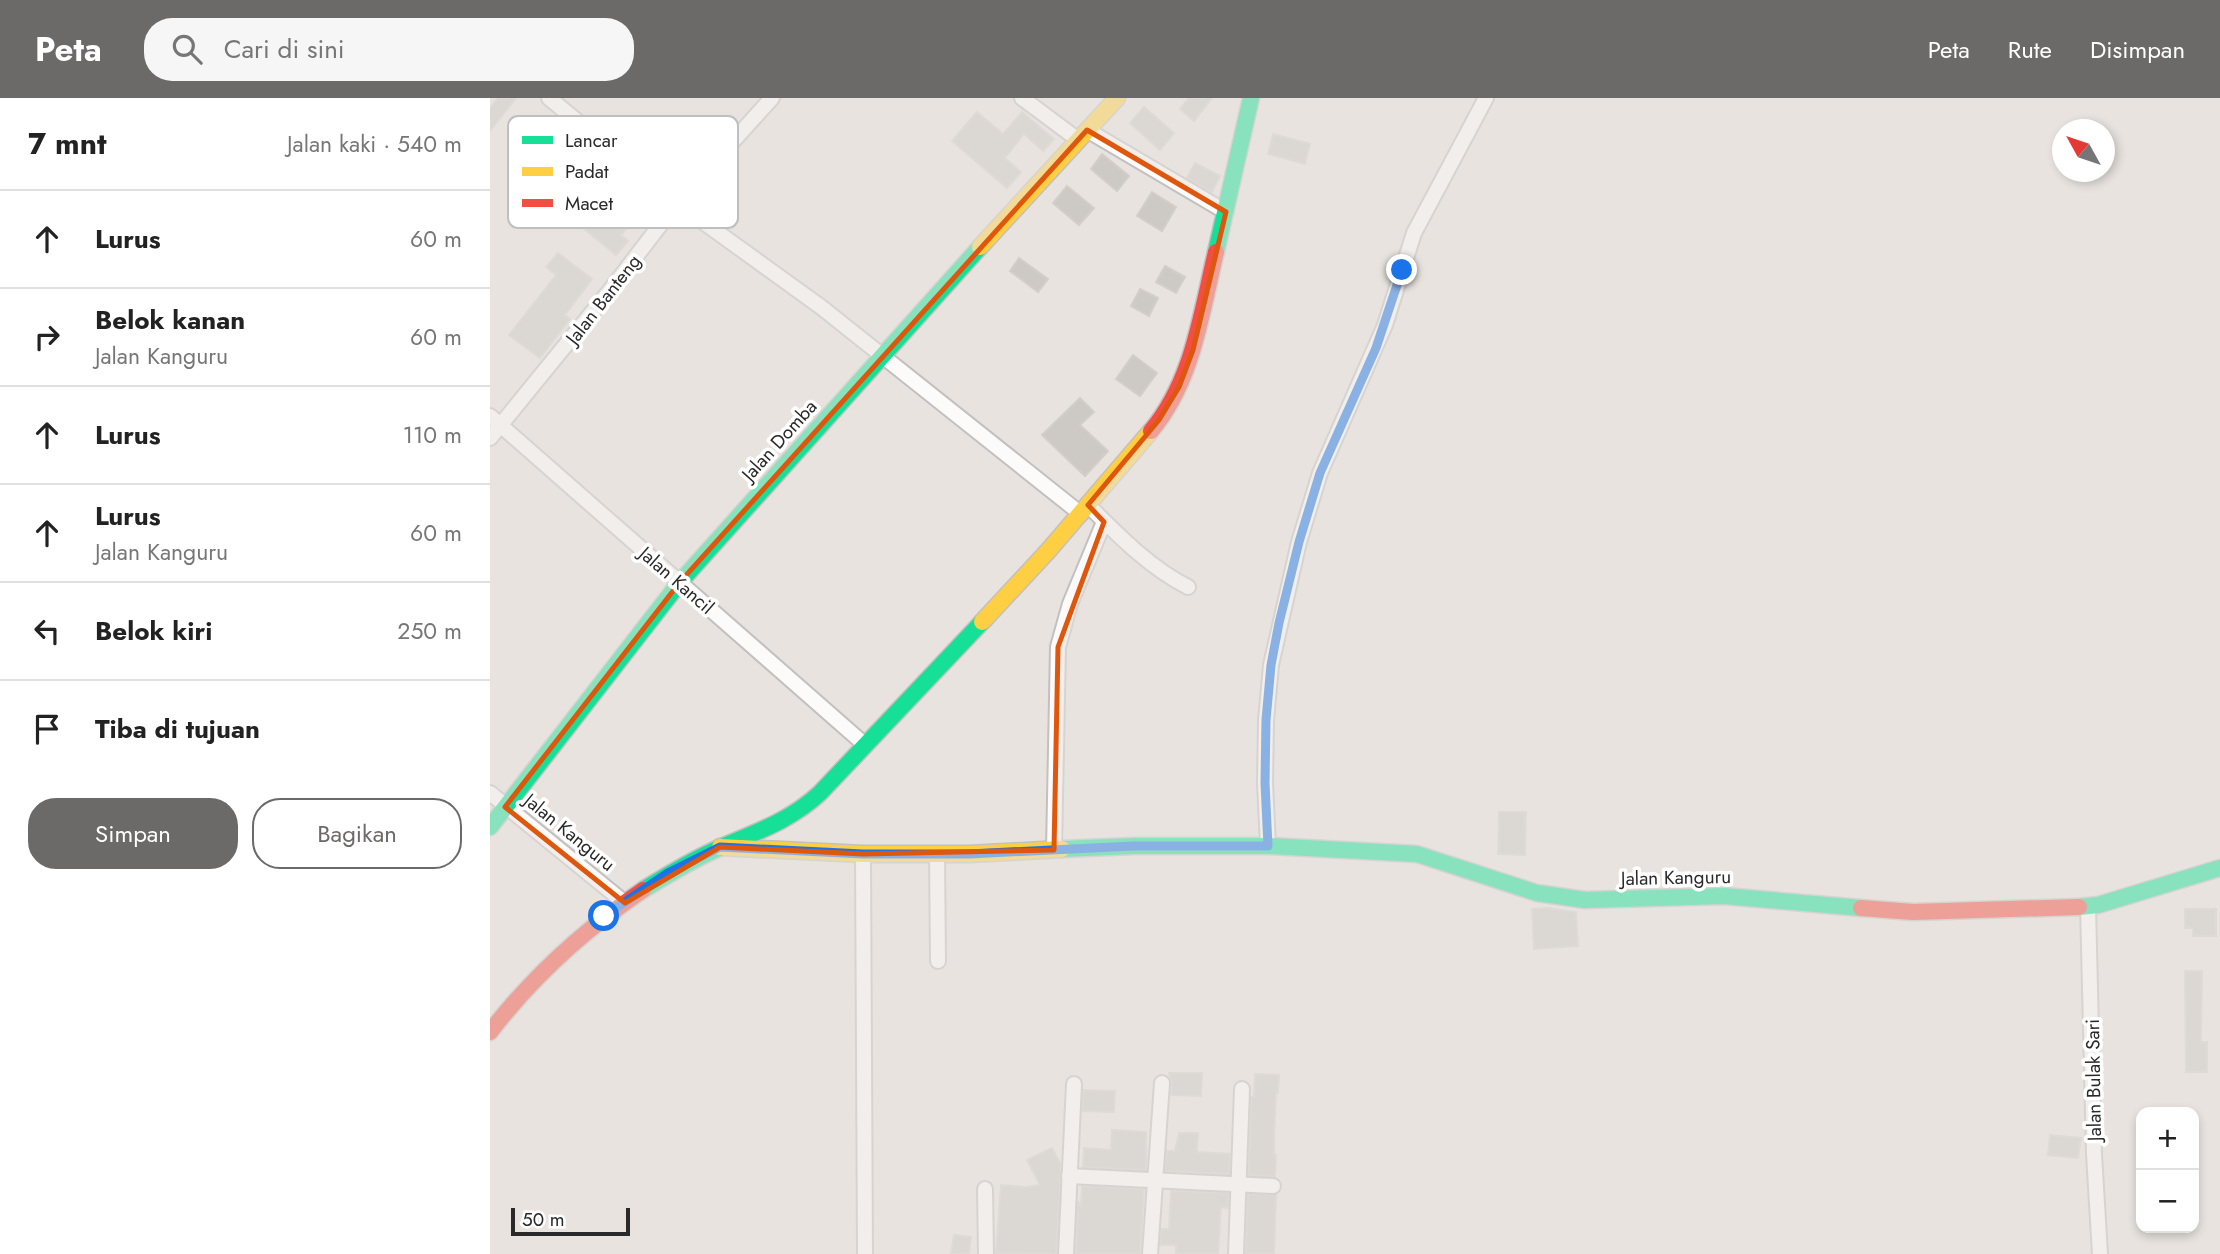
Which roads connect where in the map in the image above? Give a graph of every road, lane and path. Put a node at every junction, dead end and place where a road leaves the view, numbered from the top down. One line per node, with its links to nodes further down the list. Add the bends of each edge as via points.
1 (549, 98): 7 (street)
2 (772, 98): 9 (street, Jalan Banteng)
3 (1022, 98): 8 (street)
4 (1118, 98): 8 (street, Jalan Domba)
5 (1251, 98): 10 (street)
6 (1486, 98): 24 (street, via 1414,233 1380,336 1320,473 1299,542 1271,665 1266,720)
7 (571, 116)
8 (1082, 135): 10 (street); 13 (street, Jalan Domba)
9 (738, 136)
10 (1226, 212): 16 (street, via 1193,350 1179,387 1159,420)
11 (658, 228): 14 (street, Jalan Banteng, via 608,293)
12 (712, 228): 13 (street)
13 (883, 356): 16 (street); 18 (street, Jalan Domba)
14 (496, 420): 15 (street, Jalan Banteng); 18 (street, Jalan Kancil)
15 (490, 438)
16 (1085, 509): 17 (street); 20 (street, via 933,677)
17 (1104, 522): 19 (street); 26 (street, via 1070,604 1058,647)
18 (680, 582): 20 (street, Jalan Kancil); 22 (street, Jalan Domba)
19 (1188, 587)
20 (864, 744): 25 (street, via 833,780 790,818)
21 (490, 793): 22 (street, Jalan Kanguru)
22 (505, 807): 23 (street, Jalan Domba); 30 (street, Jalan Kanguru)
23 (490, 827)
24 (1268, 846): 26 (street, Jalan Kanguru); 31 (street, Jalan Kanguru, via 1417,854 1537,893 1585,900 1724,896 1913,912)
25 (720, 847): 27 (street); 30 (street, via 668,873)
26 (1054, 850): 28 (street, Jalan Kanguru)
27 (863, 854): 28 (street, Jalan Kanguru); 42 (street)
28 (937, 854): 32 (street)
29 (2220, 868): 31 (street, Jalan Kanguru)
30 (625, 902): 33 (street, via 539,973)
31 (2088, 906): 47 (street, Jalan Bulak Sari)
32 (938, 961)
33 (490, 1032)
34 (1162, 1083): 38 (street)
35 (1074, 1084): 37 (street)
36 (1242, 1089): 39 (street)
37 (1069, 1176): 38 (street); 44 (street)
38 (1154, 1182): 39 (street); 45 (street)
39 (1240, 1183): 40 (street); 46 (street)
40 (1273, 1186)
41 (985, 1189): 43 (street)
42 (865, 1254)
43 (986, 1254)
44 (1066, 1254)
45 (1150, 1254)
46 (1236, 1254)
47 (2100, 1254)

